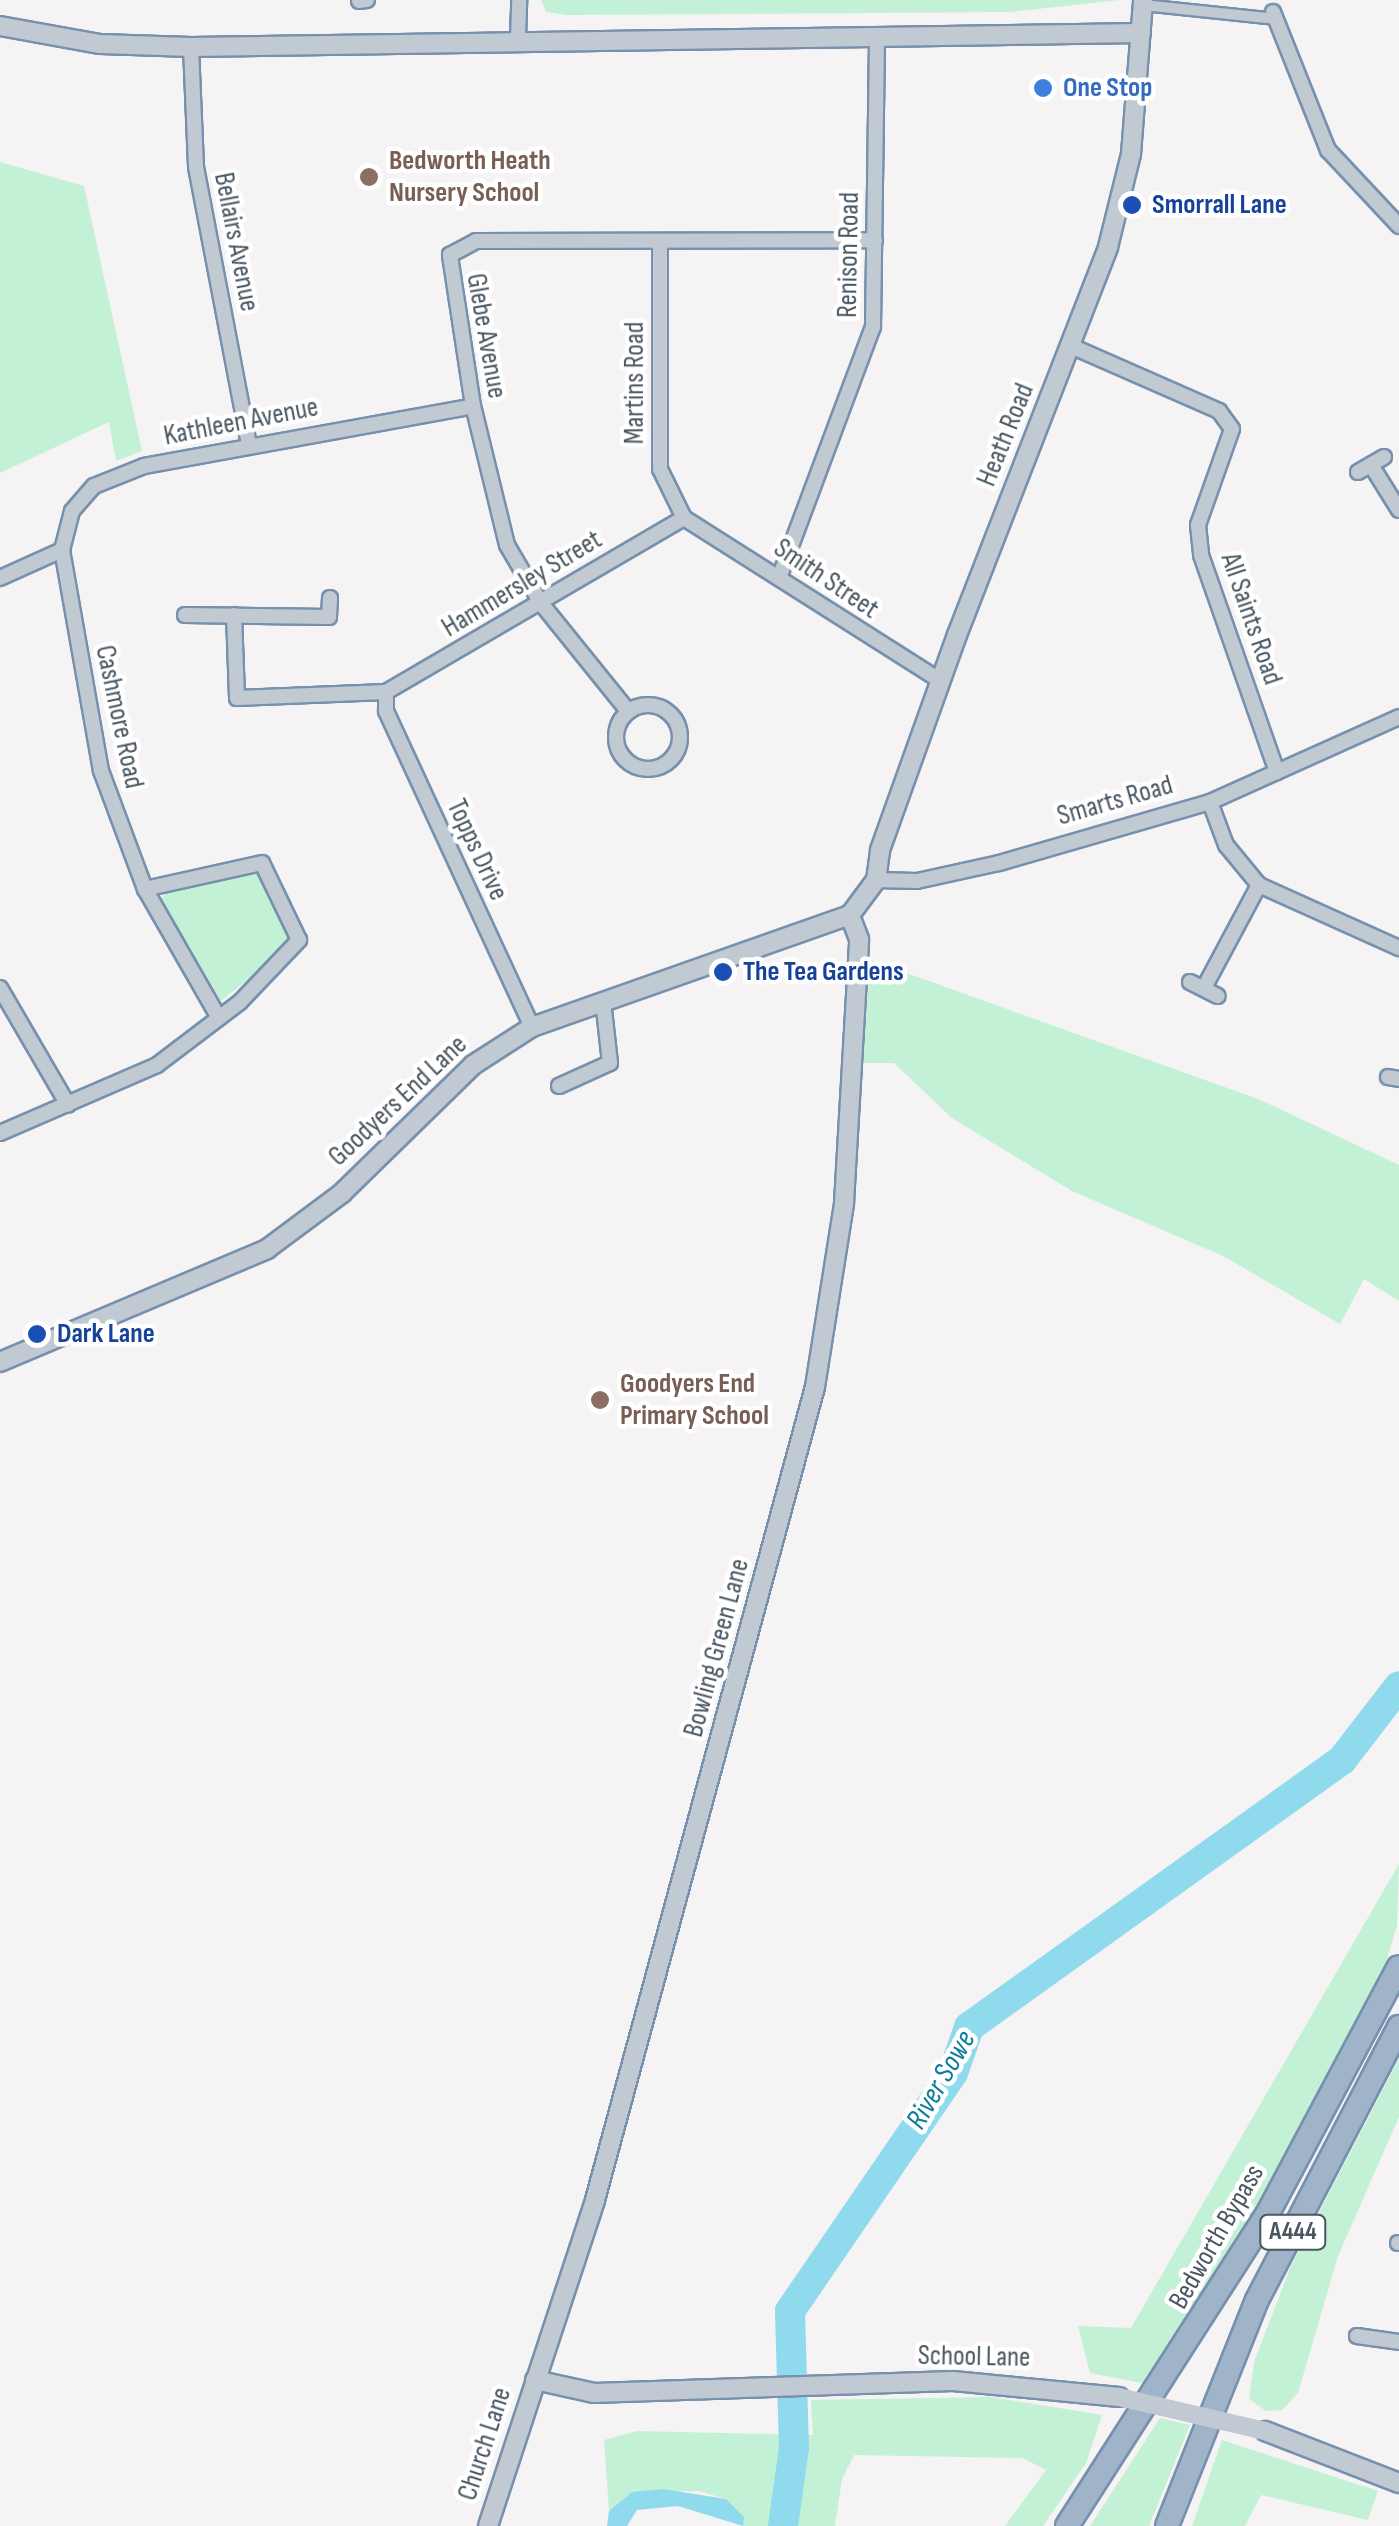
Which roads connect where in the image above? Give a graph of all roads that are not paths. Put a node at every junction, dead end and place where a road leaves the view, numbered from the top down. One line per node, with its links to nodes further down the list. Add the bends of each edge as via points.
1 (368, 0): 3 (street)
2 (519, 0): 9 (street)
3 (359, 1)
4 (1143, 3): 5 (street); 7 (street, Heath Road)
5 (1274, 16): 11 (street, via 1328,150)
6 (0, 26): 10 (street, via 100,44)
7 (1141, 33): 8 (street); 14 (street, Heath Road, via 1125,185)
8 (877, 35): 9 (street); 12 (street, Renison Road)
9 (518, 37): 10 (street)
10 (191, 46): 16 (street, Bellairs Avenue, via 196,167)
11 (1399, 226)
12 (875, 240): 13 (street, Glebe Avenue); 22 (street, Renison Road, via 870,345)
13 (660, 241): 15 (street, Glebe Avenue, via 459,246 448,263); 19 (street, Martins Road, via 660,470)
14 (1072, 346): 27 (street, Heath Road); 31 (street, All Saints Road, via 1219,411 1232,429 1198,525 1201,555)
15 (472, 406): 16 (street, Kathleen Avenue); 24 (street, Glebe Avenue, via 496,515)
16 (249, 446): 20 (street, Kathleen Avenue, via 144,466 94,486 72,511)
17 (1371, 465): 18 (street)
18 (1399, 510)
19 (684, 518): 22 (street, Smith Street); 24 (street, Hammersley Street)
20 (62, 550): 21 (street); 35 (street, Cashmore Road, via 101,771)
21 (0, 578)
22 (779, 578): 27 (street, Smith Street)
23 (330, 598): 26 (street, via 329,618)
24 (541, 603): 28 (street, Hammersley Street); 29 (street, Glebe Avenue)
25 (185, 615): 26 (street)
26 (234, 615): 28 (street, via 237,698)
27 (942, 681): 33 (street, Heath Road, via 880,850)
28 (386, 692): 44 (street, Topps Drive, via 386,711)
29 (628, 711): 29 (street, via 652,705 674,718 681,738 669,762 647,770 624,758 616,737)
30 (1399, 717): 31 (street, Smarts Road)
31 (1277, 772): 32 (street, Smarts Road)
32 (1210, 802): 33 (street, Smarts Road, via 1000,863 917,882); 34 (street, via 1226,845)
33 (876, 880): 36 (street)
34 (1259, 885): 37 (street); 39 (street)
35 (144, 889): 43 (street, Cashmore Road); 43 (street, via 252,862 270,871 299,940)
36 (850, 915): 42 (street, Goodyers End Lane); 53 (street, Bowling Green Lane, via 859,940 855,1052 826,1332 595,2200)
37 (1399, 948)
38 (1190, 982): 39 (street)
39 (1205, 986): 41 (street)
40 (0, 988): 46 (street)
41 (1218, 996)
42 (603, 1001): 44 (street, Goodyers End Lane); 45 (street, via 610,1063)
43 (219, 1018): 46 (street, via 157,1065)
44 (532, 1027): 48 (street, Goodyers End Lane, via 473,1065 342,1192 267,1249)
45 (558, 1086)
46 (68, 1105): 47 (street)
47 (0, 1132)
48 (0, 1362)
49 (1399, 1967): 56 (highway, Bedworth Bypass / A444, via 1270,2211)
50 (1399, 2027): 57 (highway, A444, via 1257,2300)
51 (1357, 2336): 52 (street)
52 (1399, 2342)
53 (536, 2380): 54 (street, School Lane, bridge, via 594,2393 1021,2383 1119,2397 1265,2431); 55 (street, Church Lane)
54 (1399, 2484)
55 (488, 2526)
56 (1068, 2526)
57 (1167, 2526)

